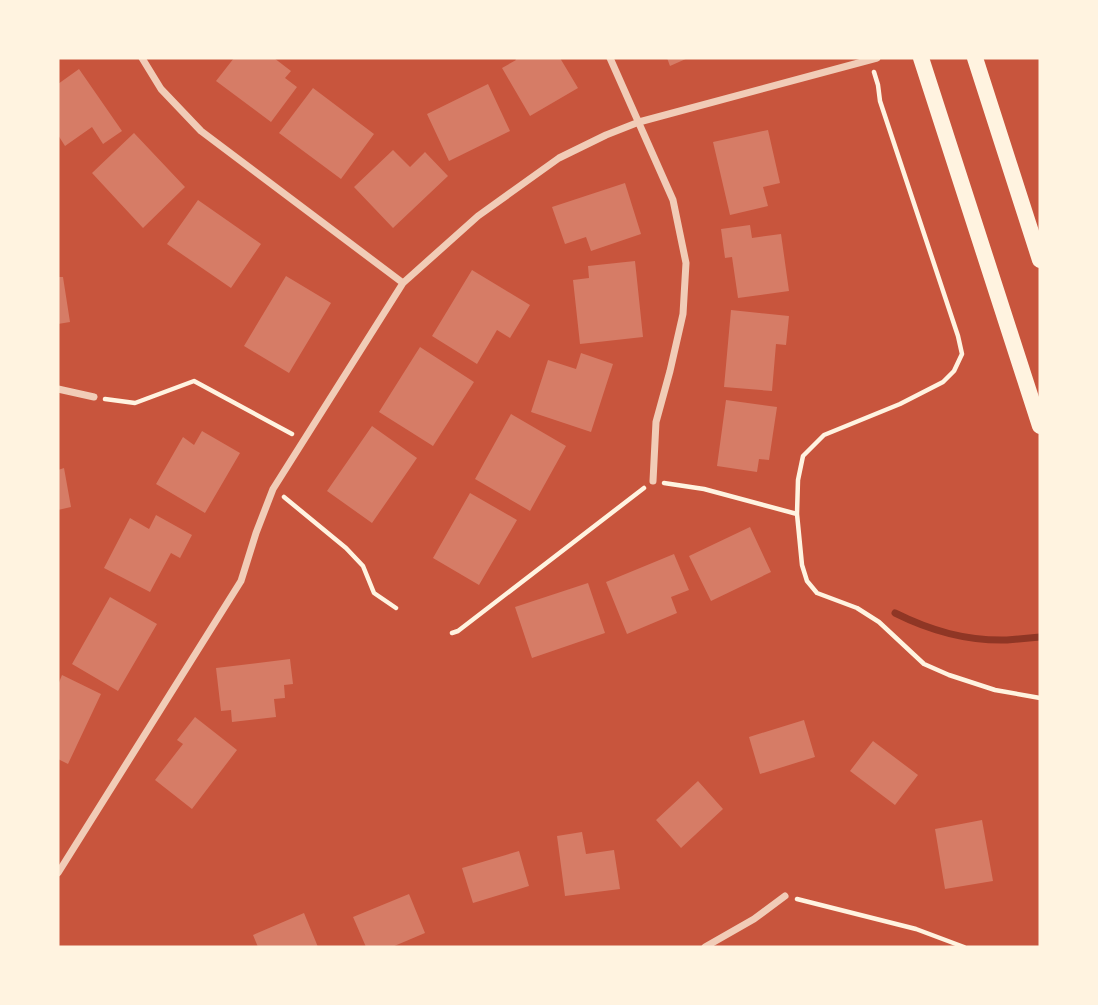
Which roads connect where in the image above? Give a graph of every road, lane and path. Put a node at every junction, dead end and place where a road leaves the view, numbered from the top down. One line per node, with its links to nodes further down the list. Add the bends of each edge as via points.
1 (142, 58): 8 (street, via 161,89 201,131)
2 (610, 58): 6 (street)
3 (921, 58): 11 (main road)
4 (975, 58): 7 (main road)
5 (873, 59): 6 (street); 15 (path, via 880,101 962,354 943,382 824,435 803,456)
6 (639, 122): 8 (street, via 559,158 478,216); 13 (street, via 673,200 686,263 683,314 656,422)
7 (1040, 260)
8 (402, 283): 12 (street)
9 (58, 389): 10 (street)
10 (94, 397): 12 (path, via 135,403 194,381)
11 (1040, 426)
12 (303, 440): 14 (street)
13 (653, 481): 15 (path, via 704,489); 17 (path)
14 (273, 489): 16 (path, via 346,548 363,566 374,593); 19 (street, via 241,581)
15 (797, 514): 18 (path, via 802,565 817,593 879,622 923,664 995,690)
16 (396, 608)
17 (452, 633)
18 (1040, 698)
19 (58, 873)
20 (785, 896): 21 (street); 22 (path, via 916,929)
21 (705, 947)
22 (964, 947)

